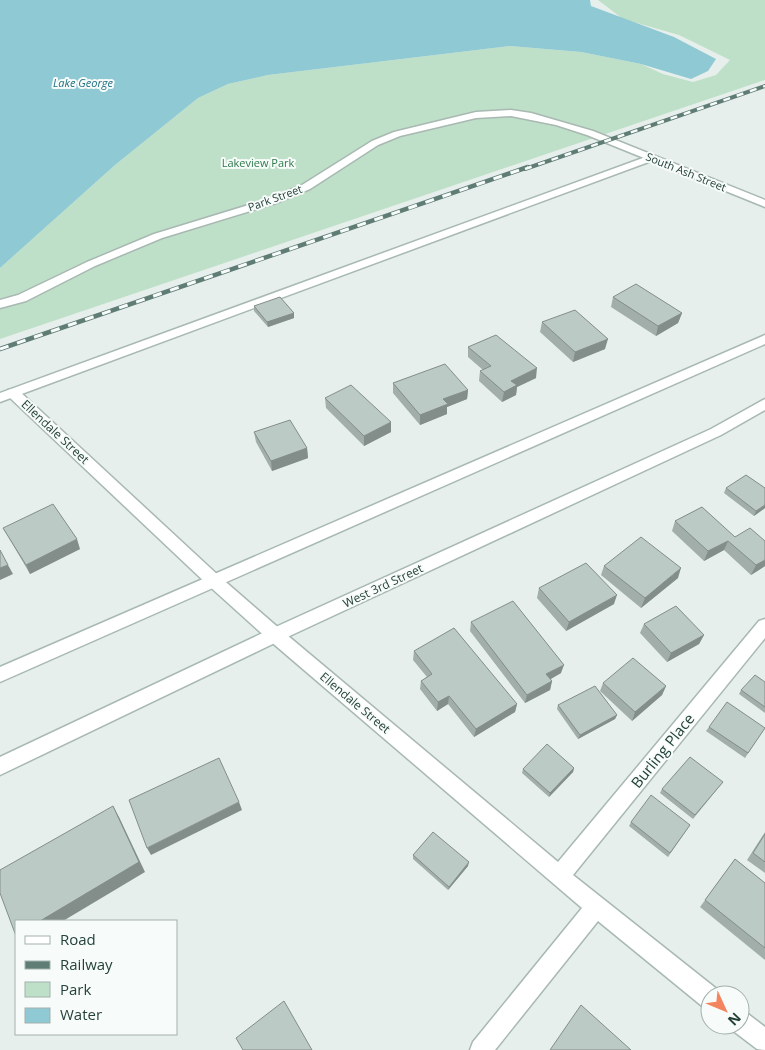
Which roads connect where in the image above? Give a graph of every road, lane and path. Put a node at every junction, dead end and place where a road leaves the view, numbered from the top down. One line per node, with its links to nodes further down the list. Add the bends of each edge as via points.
1 (607, 140): 2 (street, South Ash Street); 4 (street, Park Street, via 559,123 512,113 476,115 397,134 375,143 306,187 272,201 158,236 22,298)
2 (652, 158): 3 (street, South Ash Street); 6 (street)
3 (765, 204)
4 (0, 304)
5 (765, 339): 8 (street)
6 (7, 395): 8 (street, Ellendale Street)
7 (765, 404): 10 (street, West 3rd Street, via 716,432)
8 (214, 581): 10 (street, Ellendale Street); 11 (street)
9 (765, 626): 13 (street, Burling Place)
10 (275, 635): 12 (street, West 3rd Street); 13 (street, Ellendale Street)
11 (0, 675)
12 (0, 766)
13 (560, 875): 14 (street, Ellendale Street)
14 (596, 907): 15 (street, Ellendale Street); 18 (street)
15 (700, 990)
16 (750, 1030): 17 (street)
17 (765, 1041)
18 (481, 1050)

